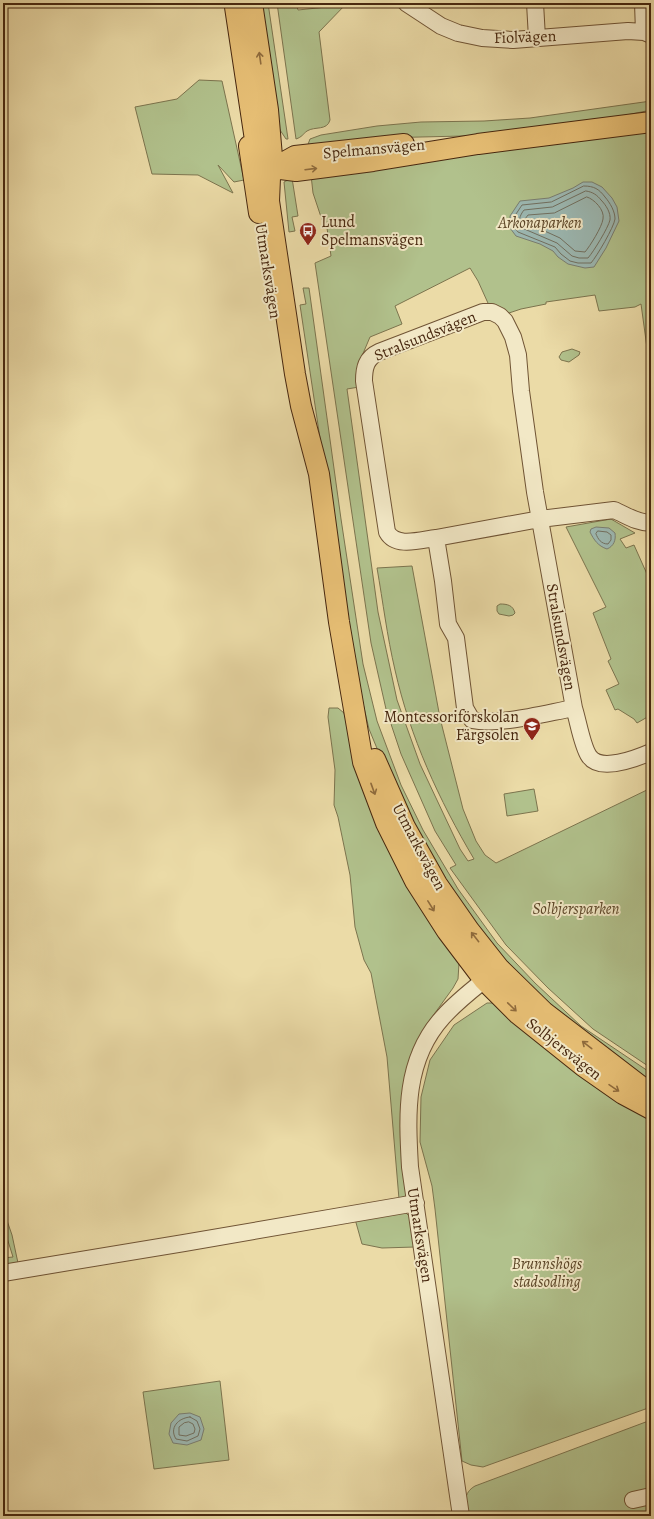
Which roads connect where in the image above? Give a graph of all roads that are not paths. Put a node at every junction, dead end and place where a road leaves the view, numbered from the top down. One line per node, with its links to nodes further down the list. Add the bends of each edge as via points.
1 (406, 3): 6 (street, Fiolvägen, via 441,26 472,36 507,40)
2 (535, 3): 6 (street)
3 (642, 3): 5 (street)
4 (241, 4): 7 (main road, Utmarksvägen, one-way to 4); 11 (main road, via 257,153 262,162); 12 (main road, Utmarksvägen, via 239,63)
5 (648, 33): 6 (street, Fiolvägen, via 628,31)
6 (537, 38)
7 (268, 110): 10 (main road, via 277,133); 11 (main road, Utmarksvägen)
8 (651, 122): 9 (main road, Spelmansvägen)
9 (478, 144): 10 (main road, Spelmansvägen, via 406,144); 11 (main road, Spelmansvägen, one-way to 9, via 307,170)
10 (295, 156): 11 (main road, Spelmansvägen)
11 (273, 168): 12 (main road, Spelmansvägen); 15 (main road, Utmarksvägen, via 269,201 295,374 319,474)
12 (255, 186): 15 (main road, Utmarksvägen, via 284,378)
13 (540, 519): 14 (street, Stralsundsvägen, via 614,510 636,521); 16 (street, Stralsundsvägen); 16 (street, Stralsundsvägen, via 513,337 506,321 492,312 483,312 373,355 364,369 387,532 398,542); 17 (street, Stralsundsvägen)
14 (651, 523)
15 (326, 533): 19 (main road, Utmarksvägen, via 351,697 371,751 406,827 437,884 469,930)
16 (436, 538): 17 (street, Stralsundsvägen, via 448,624 456,638 465,708 472,720 495,722)
17 (574, 708): 18 (street, Stralsundsvägen, via 589,757 608,764 630,761)
18 (651, 752)
19 (492, 974): 20 (main road, Solbjersvägen, one-way to 19); 21 (main road, Solbjersvägen, one-way to 21, via 518,1014 582,1066 623,1094); 22 (street, Utmarksvägen, via 442,1017 421,1049 416,1064 409,1095 407,1128)
20 (651, 1094)
21 (651, 1109)
22 (416, 1203): 23 (street); 26 (street, Utmarksvägen)
23 (3, 1273)
24 (651, 1496): 25 (street)
25 (633, 1500)
26 (461, 1516)

